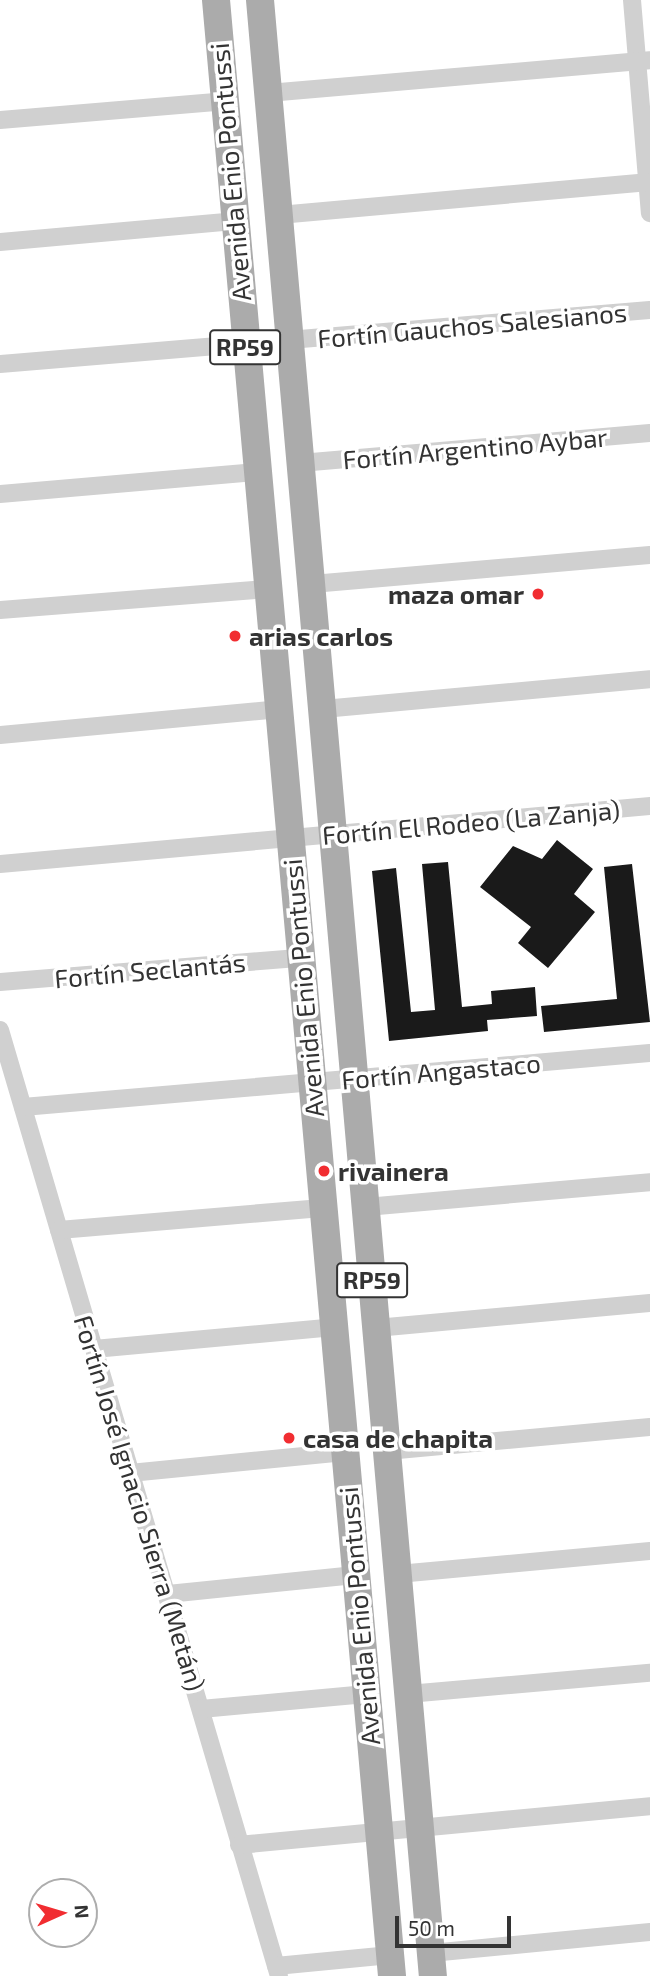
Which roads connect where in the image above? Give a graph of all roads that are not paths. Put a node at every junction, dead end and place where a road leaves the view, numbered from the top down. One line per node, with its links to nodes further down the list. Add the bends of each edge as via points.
1 (216, 0): 6 (main road, Avenida Enio Pontussi / RP59)
2 (260, 0): 5 (main road, Avenida Enio Pontussi / RP59)
3 (632, 0): 4 (street)
4 (644, 60): 5 (street); 8 (street)
5 (268, 93): 10 (main road, Avenida Enio Pontussi / RP59)
6 (225, 101): 7 (street); 11 (main road, Avenida Enio Pontussi / RP59)
7 (0, 120)
8 (649, 182): 9 (street); 10 (street)
9 (650, 213)
10 (279, 215): 14 (main road, Avenida Enio Pontussi / RP59)
11 (234, 221): 12 (street); 15 (main road, Avenida Enio Pontussi / RP59)
12 (0, 242)
13 (650, 310): 14 (street, Fortín Gauchos Salesianos)
14 (290, 341): 15 (street, Fortín Gauchos Salesianos); 18 (main road, Avenida Enio Pontussi / RP59)
15 (244, 344): 16 (street, Fortín Gauchos Salesianos); 19 (main road, Avenida Enio Pontussi / RP59)
16 (0, 364)
17 (650, 433): 18 (street, Fortín Argentino Aybar)
18 (300, 463): 22 (main road, Avenida Enio Pontussi / RP59)
19 (257, 472): 20 (street); 23 (main road, Avenida Enio Pontussi / RP59)
20 (0, 494)
21 (650, 555): 22 (street)
22 (312, 584): 27 (main road, Avenida Enio Pontussi / RP59)
23 (268, 589): 24 (street); 26 (main road, Avenida Enio Pontussi / RP59)
24 (0, 610)
25 (650, 679): 27 (street)
26 (280, 709): 28 (street); 31 (main road, Avenida Enio Pontussi / RP59)
27 (323, 709): 30 (main road, Avenida Enio Pontussi / RP59)
28 (0, 735)
29 (650, 806): 30 (street, Fortín El Rodeo (La Zanja))
30 (334, 834): 31 (street, Fortín El Rodeo (La Zanja)); 37 (main road, Avenida Enio Pontussi / RP59)
31 (291, 838): 32 (street, Fortín El Rodeo (La Zanja)); 33 (main road, Avenida Enio Pontussi / RP59)
32 (0, 864)
33 (301, 958): 34 (street, Fortín Seclantás); 38 (main road, Avenida Enio Pontussi / RP59)
34 (0, 982)
35 (0, 1030): 39 (street, Fortín José Ignacio Sierra (Metán))
36 (650, 1053): 37 (street, Fortín Angastaco)
37 (355, 1079): 38 (street, Fortín Angastaco); 42 (main road, Avenida Enio Pontussi / RP59)
38 (312, 1082): 39 (street, Fortín Angastaco); 41 (main road, Avenida Enio Pontussi / RP59)
39 (23, 1107): 43 (street, Fortín José Ignacio Sierra (Metán))
40 (650, 1182): 42 (street)
41 (322, 1208): 43 (street); 45 (main road, Avenida Enio Pontussi / RP59)
42 (366, 1208): 46 (main road, Avenida Enio Pontussi / RP59)
43 (59, 1230): 47 (street, Fortín José Ignacio Sierra (Metán))
44 (650, 1303): 46 (street)
45 (334, 1326): 47 (street); 50 (main road, Avenida Enio Pontussi / RP59)
46 (376, 1328): 49 (main road, Avenida Enio Pontussi / RP59)
47 (94, 1349): 51 (street, Fortín José Ignacio Sierra (Metán))
48 (650, 1427): 49 (street)
49 (387, 1451): 53 (main road, Avenida Enio Pontussi / RP59)
50 (345, 1452): 51 (street); 54 (main road, Avenida Enio Pontussi / RP59)
51 (130, 1473): 55 (street, Fortín José Ignacio Sierra (Metán))
52 (650, 1551): 53 (street)
53 (398, 1574): 58 (main road, Avenida Enio Pontussi / RP59)
54 (355, 1576): 55 (street); 57 (main road, Avenida Enio Pontussi / RP59)
55 (168, 1594): 59 (street, Fortín José Ignacio Sierra (Metán))
56 (650, 1673): 58 (street)
57 (366, 1694): 59 (street); 62 (main road, Avenida Enio Pontussi / RP59)
58 (408, 1694): 61 (main road, Avenida Enio Pontussi / RP59)
59 (201, 1709): 63 (street, Fortín José Ignacio Sierra (Metán))
60 (650, 1806): 61 (street)
61 (420, 1826): 62 (street); 65 (main road, Avenida Enio Pontussi / RP59)
62 (377, 1829): 63 (street); 66 (main road, Avenida Enio Pontussi / RP59)
63 (239, 1845): 67 (street, Fortín José Ignacio Sierra (Metán))
64 (650, 1933): 65 (street)
65 (432, 1964)
66 (391, 1965): 67 (street)
67 (277, 1971)

